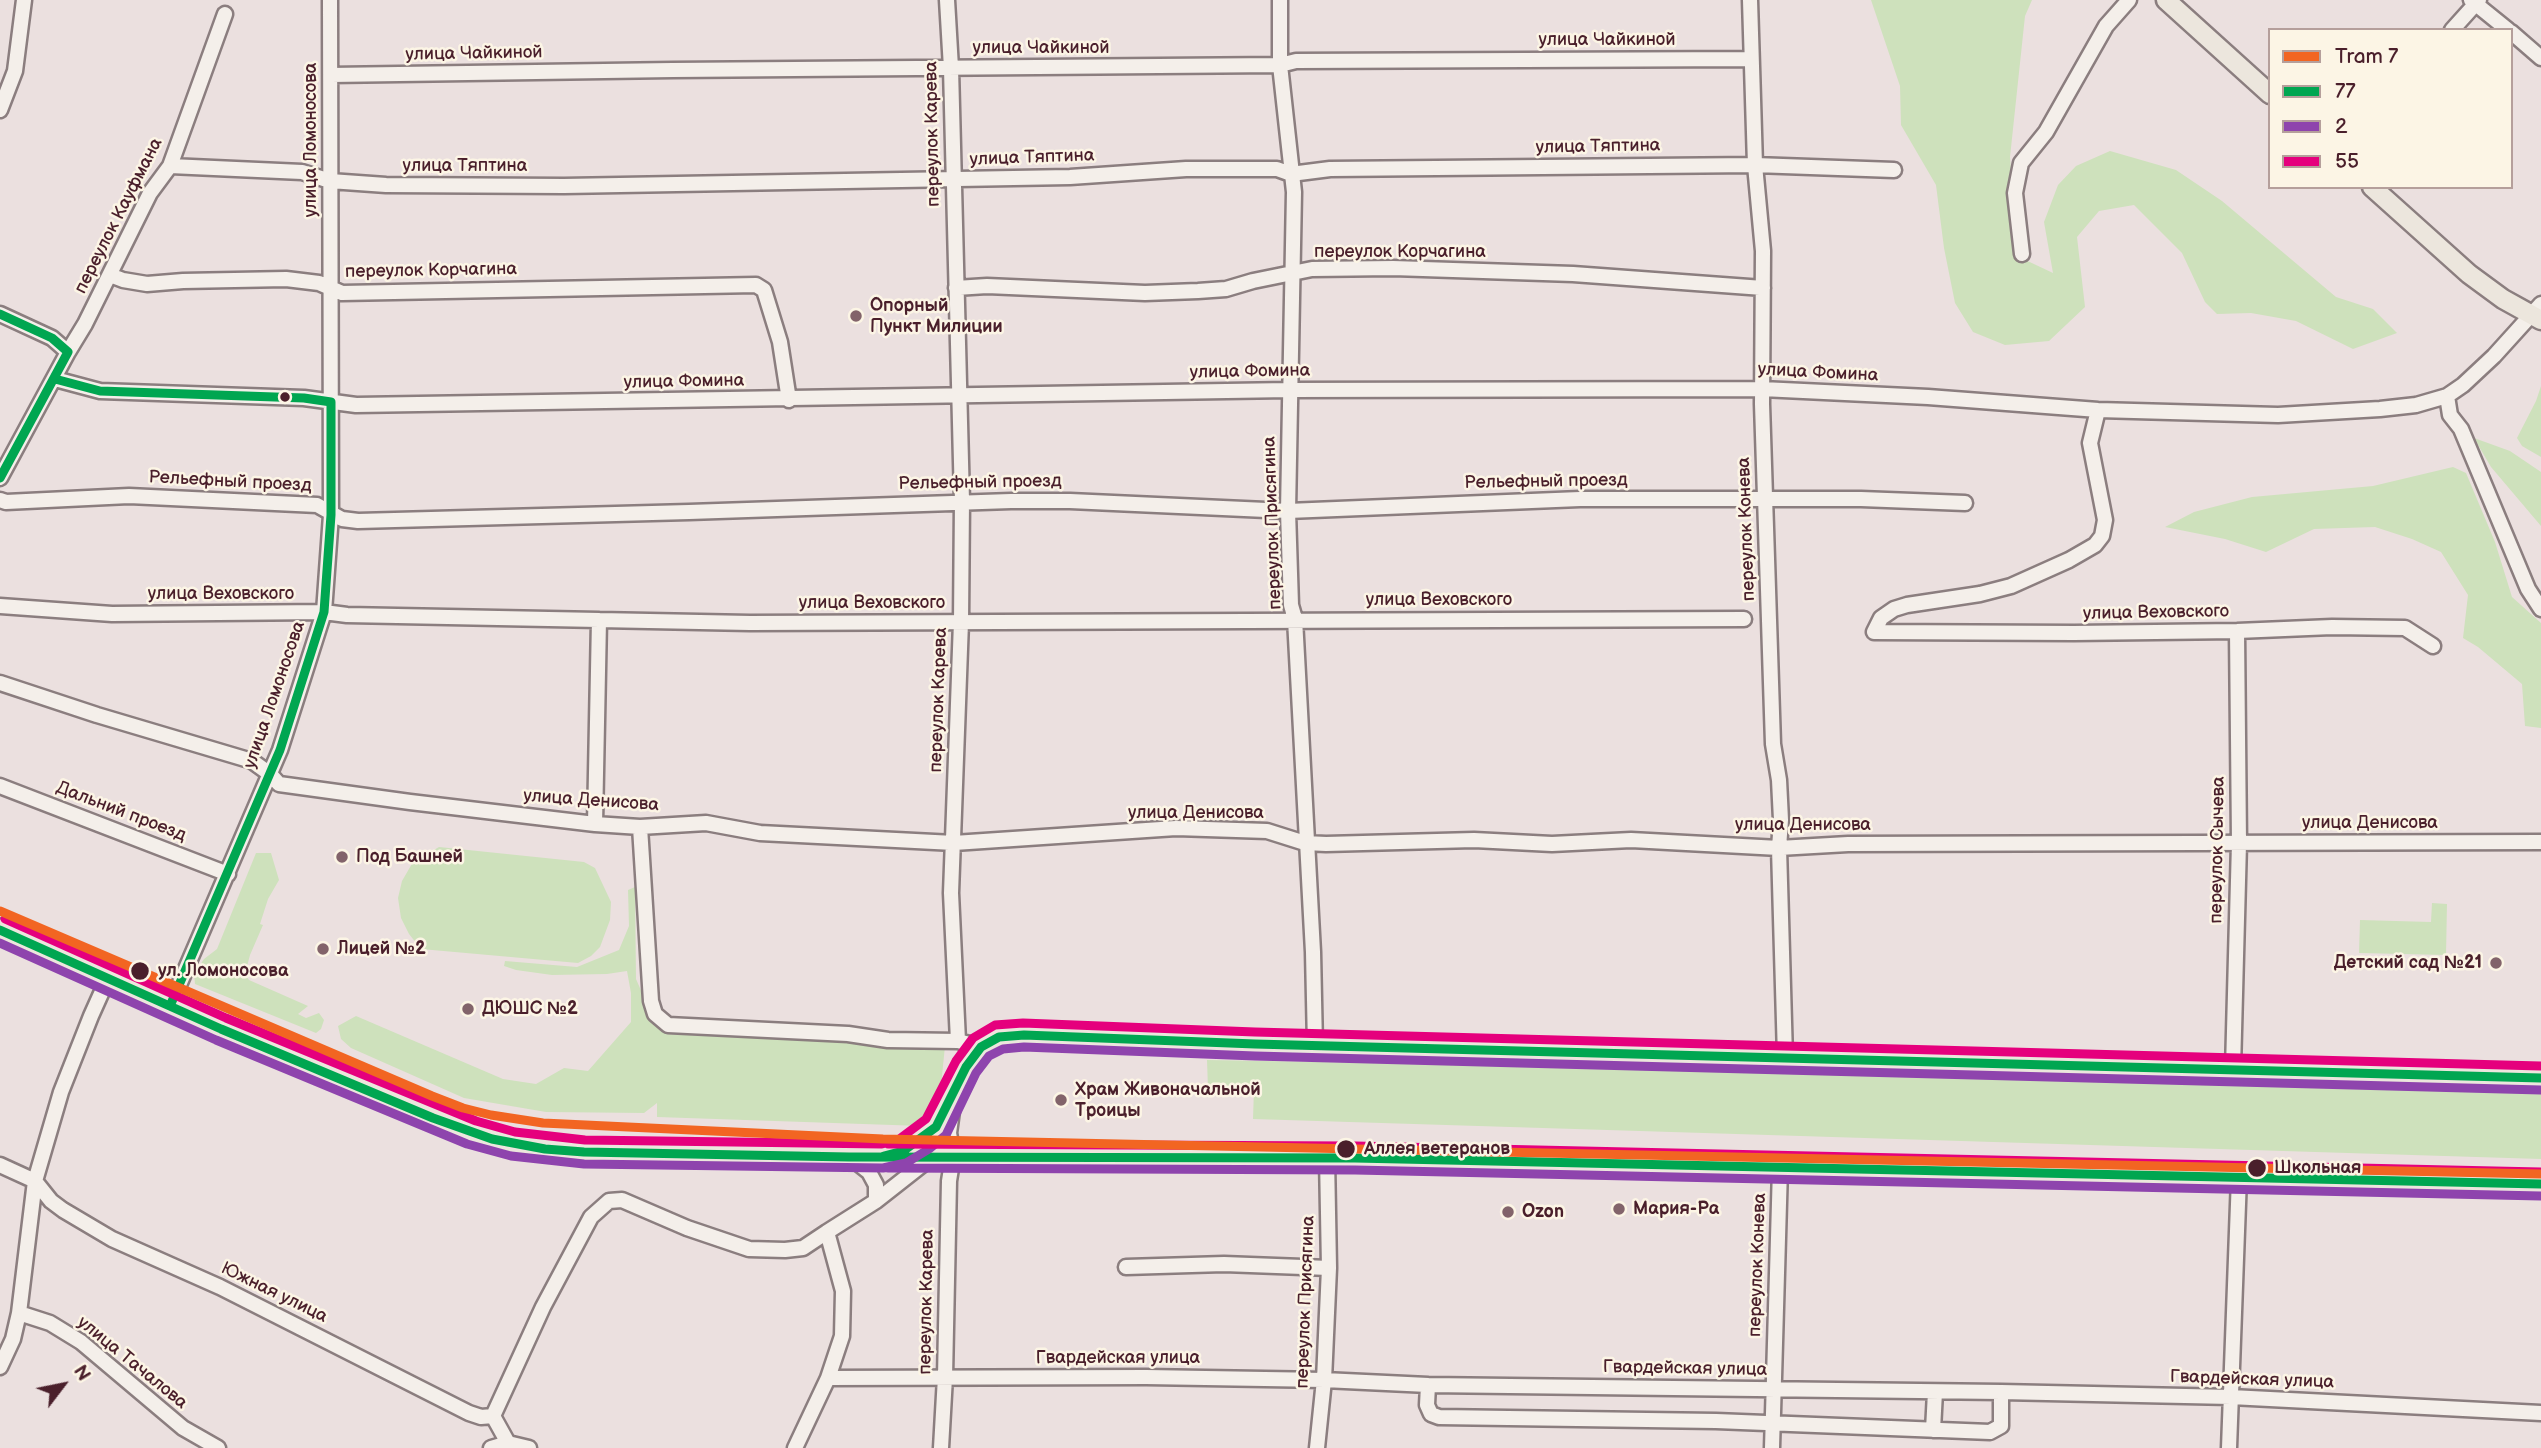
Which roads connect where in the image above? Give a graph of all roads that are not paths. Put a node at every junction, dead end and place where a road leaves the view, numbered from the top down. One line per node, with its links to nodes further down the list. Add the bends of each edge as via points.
1 (24, 0): 19 (street, via 15,71)
2 (330, 0): 17 (street, улица Ломоносова)
3 (947, 0): 16 (street, переулок Карева)
4 (1280, 0): 15 (street, переулок Присягина)
5 (1750, 0): 14 (street, переулок Конева)
6 (2129, 0): 27 (street, via 2106,26 2046,132 2021,163 2015,193)
7 (2166, 0): 18 (main road)
8 (2475, 1): 10 (street); 11 (street)
9 (225, 14): 21 (street, переулок Кауфмана)
10 (2454, 28)
11 (2506, 28)
12 (2513, 34): 13 (street)
13 (2541, 58)
14 (1751, 59): 15 (street, улица Чайкиной, via 1296,61); 20 (street, переулок Конева)
15 (1280, 65): 16 (street, улица Чайкиной); 23 (street, переулок Присягина)
16 (951, 68): 17 (street, улица Чайкиной); 24 (street, переулок Карева)
17 (331, 75): 25 (street, улица Ломоносова)
18 (2268, 92)
19 (0, 110)
20 (1755, 165): 22 (street, улица Тяптина); 23 (street, улица Тяптина, via 1330,169); 31 (street, переулок Конева)
21 (170, 166): 25 (street, улица Тяптина, via 302,172); 29 (street, переулок Кауфмана, via 150,193)
22 (1895, 170)
23 (1292, 174): 24 (street, улица Тяптина, via 1277,169 1186,169); 28 (street, переулок Присягина)
24 (953, 180): 25 (street, улица Тяптина, via 564,186); 30 (street, переулок Карева)
25 (330, 181): 32 (street, улица Ломоносова)
26 (2374, 189): 33 (main road, via 2469,274 2503,299)
27 (2022, 254)
28 (1292, 274): 30 (street, переулок Корчагина, via 1198,291); 31 (street, переулок Корчагина, via 1312,269 1406,269 1573,274); 38 (street, переулок Присягина)
29 (110, 275): 32 (street, переулок Корчагина, via 147,284 286,279); 35 (street, переулок Кауфмана)
30 (956, 288): 39 (street, переулок Карева)
31 (1763, 288): 37 (street, переулок Конева)
32 (330, 289): 41 (street, переулок Корчагина, via 342,293 756,285 764,290 780,342); 42 (street, улица Ломоносова)
33 (2538, 313): 40 (street)
34 (0, 314): 35 (street, via 52,338)
35 (68, 352): 36 (street, переулок Кауфмана)
36 (55, 379): 42 (street, улица Фомина, via 100,391); 44 (street, переулок Кауфмана)
37 (1762, 389): 38 (street, улица Фомина); 43 (street, улица Фомина); 45 (street, переулок Конева)
38 (1289, 390): 39 (street, улица Фомина); 49 (street, переулок Присягина)
39 (960, 396): 41 (street, улица Фомина); 47 (street, переулок Карева)
40 (2446, 396): 43 (street, улица Фомина, via 2380,410 2278,415); 52 (street, via 2450,415 2461,429 2528,589)
41 (789, 400): 42 (street, улица Фомина)
42 (331, 402): 50 (street, улица Ломоносова)
43 (2098, 410): 58 (street, улица Веховского, via 2090,443 2105,520 2095,545 2011,586 1894,609 1881,618 1874,632)
44 (0, 478)
45 (1766, 498): 48 (street, Рельефный проезд); 49 (street, Рельефный проезд, via 1580,499); 69 (street, переулок Конева)
46 (0, 500): 50 (street, Рельефный проезд, via 130,496 290,503 317,505)
47 (962, 501): 49 (street, Рельефный проезд); 50 (street, Рельефный проезд, via 358,521); 57 (street, переулок Карева)
48 (1965, 503)
49 (1288, 511): 54 (street, переулок Присягина)
50 (331, 515): 53 (street, улица Ломоносова)
51 (0, 606): 53 (street, улица Веховского, via 112,614)
52 (2541, 609)
53 (324, 612): 56 (street, улица Веховского); 61 (street, улица Ломоносова)
54 (1295, 619): 55 (street, улица Веховского); 57 (street, улица Веховского); 65 (street, переулок Присягина)
55 (1744, 619)
56 (599, 620): 57 (street, улица Веховского); 63 (street)
57 (961, 622): 67 (street, переулок Карева)
58 (2237, 631): 59 (street, улица Веховского, via 2404,628); 68 (street, переулок Сычева)
59 (2433, 646)
60 (0, 683): 61 (street, улица Денисова, via 252,761)
61 (270, 774): 63 (street, улица Денисова, via 279,784); 70 (street, улица Ломоносова)
62 (0, 786): 70 (street, Дальний проезд)
63 (595, 824): 64 (street, улица Денисова)
64 (640, 827): 67 (street, улица Денисова, via 706,823 760,833); 74 (street, via 651,1000 655,1014 668,1025)
65 (1305, 842): 67 (street, улица Денисова, via 1267,831 1176,828); 69 (street, улица Денисова, via 1552,844 1631,840); 75 (street, переулок Присягина)
66 (2541, 842): 68 (street, улица Денисова)
67 (954, 843): 74 (street, переулок Карева, via 951,893)
68 (2239, 843): 69 (street, улица Денисова, via 1861,844); 78 (street, переулок Сычева)
69 (1779, 849): 77 (street, переулок Конева)
70 (228, 874): 73 (street, улица Ломоносова)
71 (0, 930): 72 (highway)
72 (108, 978): 73 (highway); 89 (street, via 61,1092)
73 (170, 1006): 83 (highway, via 433,1118 513,1144 584,1152)
74 (958, 1041): 76 (street)
75 (1315, 1046): 76 (highway, via 1024,1035 999,1037); 77 (highway)
76 (981, 1047): 80 (highway)
77 (1785, 1057): 78 (highway)
78 (2234, 1069): 79 (highway)
79 (2541, 1078)
80 (955, 1088): 81 (highway, via 930,1133 903,1151); 82 (street, переулок Карева, via 949,1133)
81 (883, 1156): 83 (highway); 84 (highway)
82 (953, 1156): 84 (highway); 85 (highway); 97 (street, переулок Карева)
83 (849, 1157): 91 (street, via 869,1172 876,1185)
84 (932, 1157): 91 (street)
85 (1327, 1157): 87 (highway); 94 (street, переулок Присягина)
86 (0, 1164): 89 (street, Южная улица)
87 (1780, 1168): 88 (highway); 101 (street, переулок Конева)
88 (2239, 1177): 90 (highway); 104 (street)
89 (35, 1181): 95 (street); 106 (street, Южная улица, via 63,1210 113,1239 220,1287 469,1413)
90 (2541, 1184)
91 (876, 1201): 92 (street)
92 (827, 1232): 98 (street, via 843,1291 842,1336); 106 (street, via 803,1248 749,1249 615,1199 609,1201 591,1217)
93 (1126, 1267): 94 (street)
94 (1329, 1268): 99 (street, переулок Присягина)
95 (19, 1312): 96 (street); 110 (street, улица Тачалова, via 50,1323 81,1342 183,1428)
96 (0, 1367)
97 (945, 1377): 98 (street, Гвардейская улица); 99 (street, Гвардейская улица); 114 (street, переулок Карева)
98 (828, 1378): 113 (street)
99 (1324, 1380): 100 (street, Гвардейская улица); 115 (street, переулок Присягина)
100 (1428, 1385): 101 (street, Гвардейская улица); 107 (street, via 1427,1405 1431,1414 1439,1417)
101 (1772, 1390): 102 (street, Гвардейская улица); 107 (street, переулок Конева)
102 (1935, 1392): 103 (street, Гвардейская улица); 108 (street)
103 (2001, 1392): 104 (street, Гвардейская улица); 108 (street, via 2001,1426 1997,1430)
104 (2231, 1397): 105 (street, Гвардейская улица); 117 (street)
105 (2541, 1412)
106 (493, 1416): 109 (street)
107 (1772, 1423): 108 (street); 116 (street, переулок Конева)
108 (1933, 1430)
109 (508, 1443): 111 (street); 112 (street)
110 (218, 1448)
111 (491, 1448)
112 (529, 1448)
113 (795, 1448)
114 (941, 1448)
115 (1317, 1448)
116 (1772, 1448)
117 (2229, 1448)

